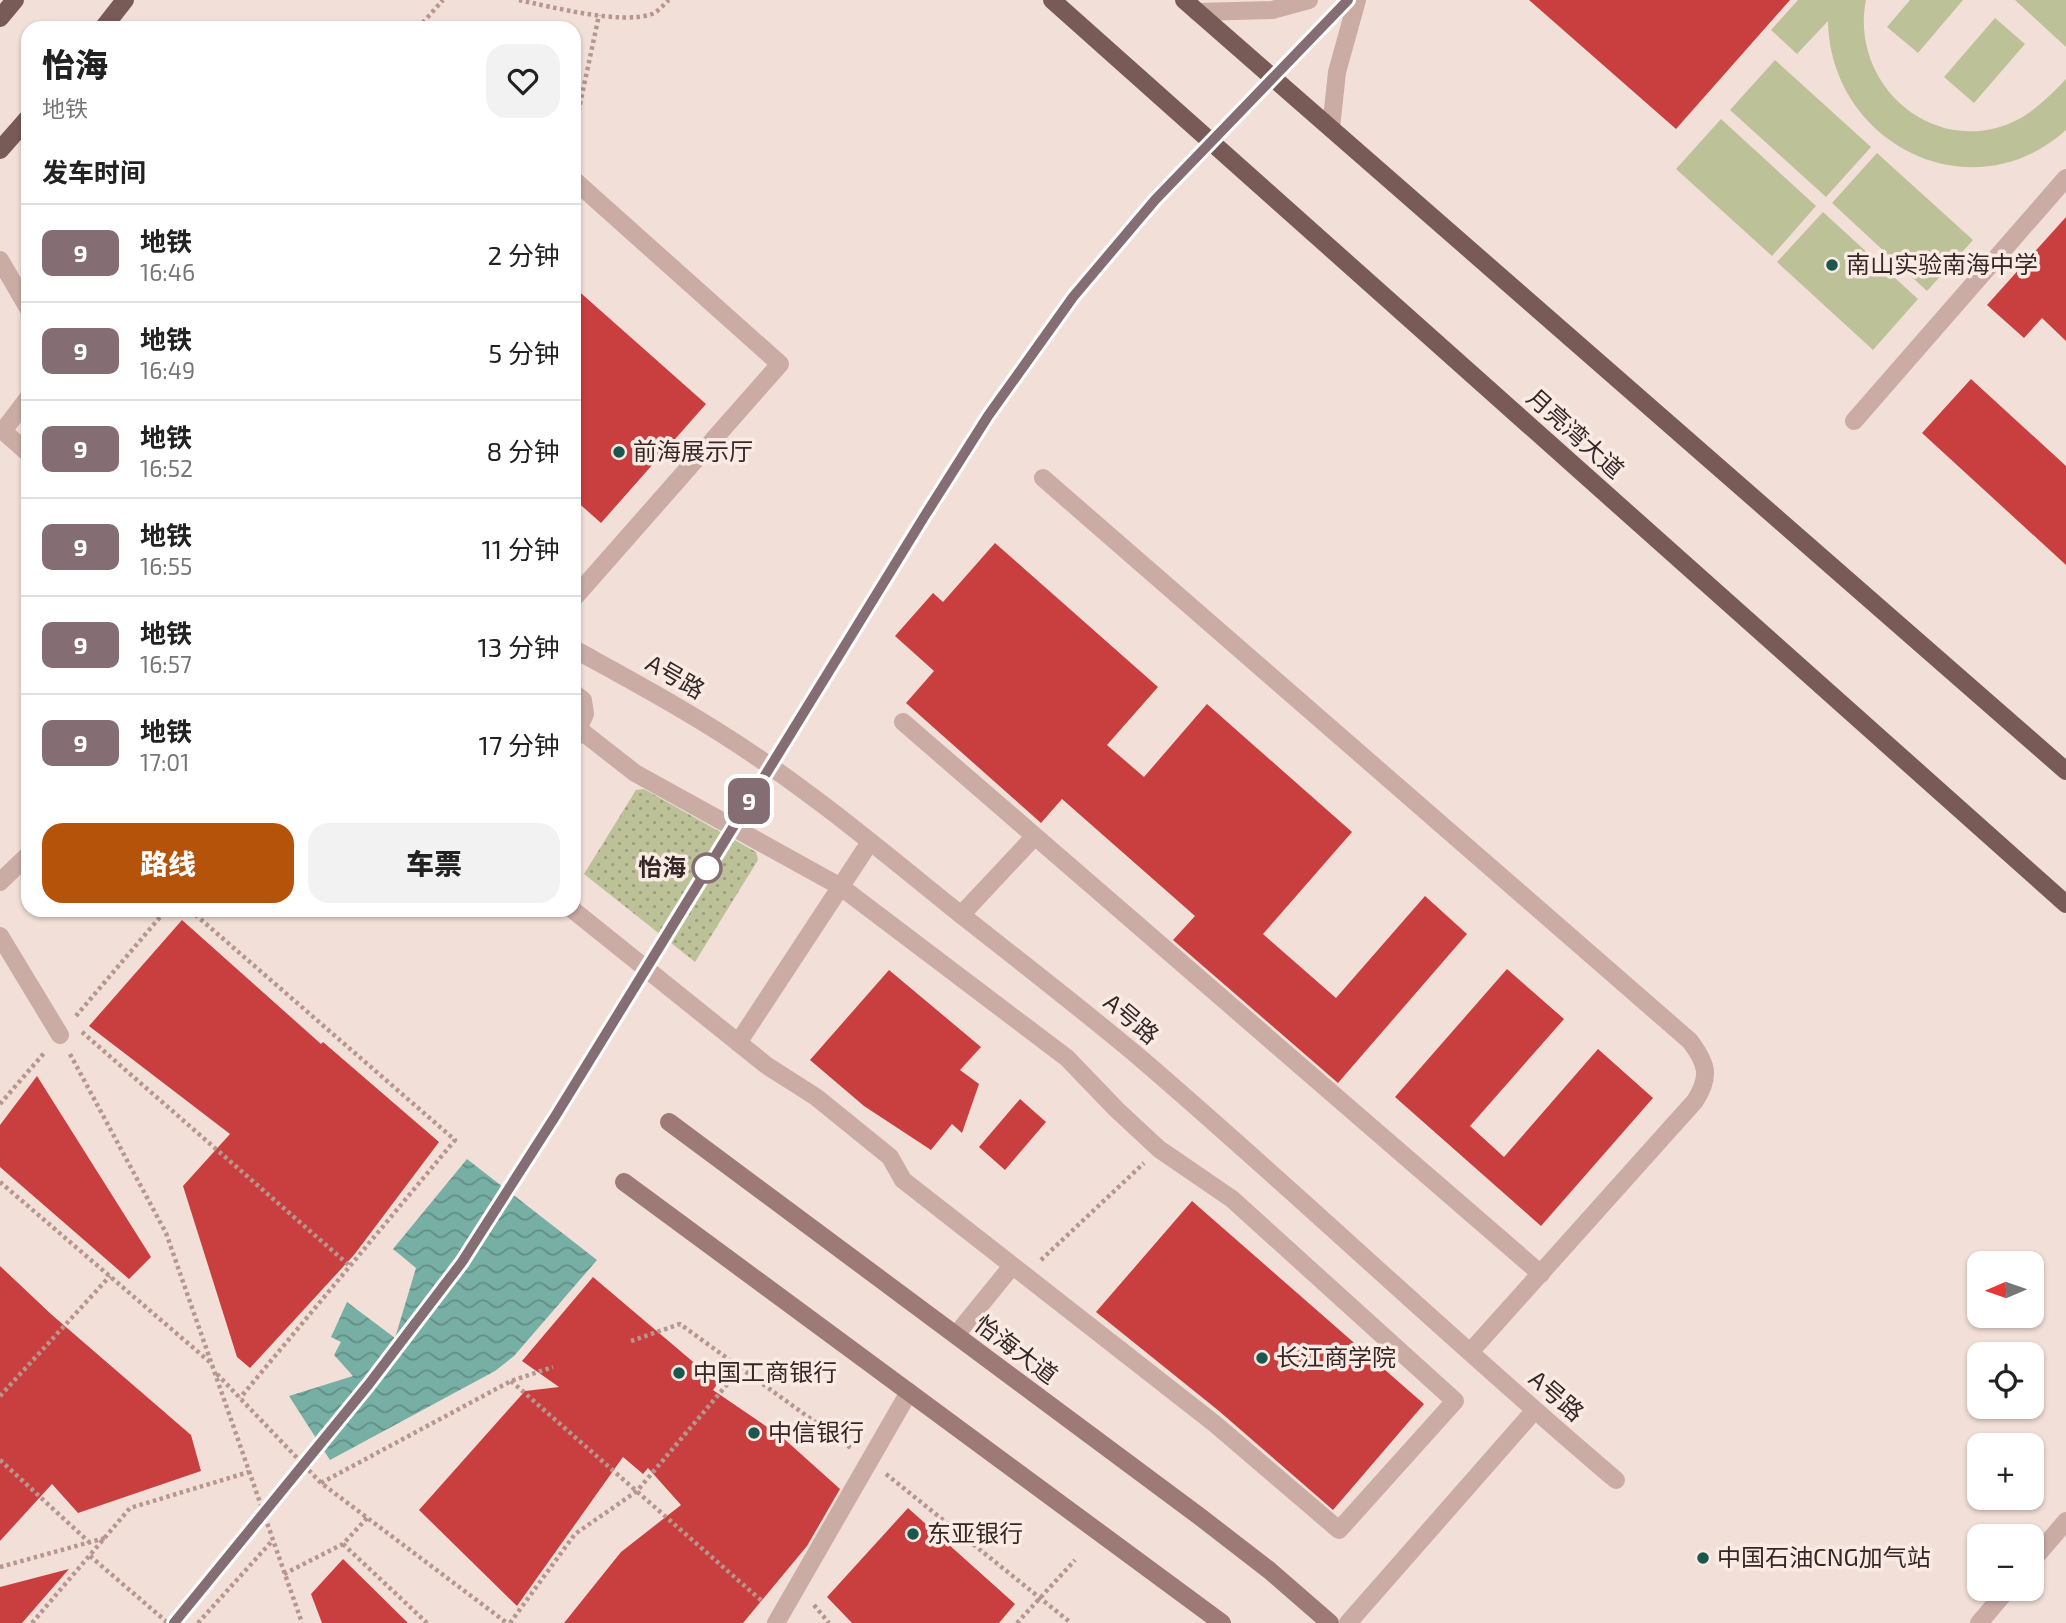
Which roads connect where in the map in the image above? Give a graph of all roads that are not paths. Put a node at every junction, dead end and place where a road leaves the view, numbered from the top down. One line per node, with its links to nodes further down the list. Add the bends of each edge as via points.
1 (15, 0): 7 (main road)
2 (125, 0): 8 (main road)
3 (1052, 0): 32 (main road, 月亮湾大道)
4 (1309, 0): 6 (street, via 1272,10)
5 (1357, 0): 10 (street, via 1337,72)
6 (1191, 6): 10 (main road)
7 (0, 18)
8 (108, 21)
9 (21, 126): 11 (main road)
10 (1331, 128): 26 (main road)
11 (0, 150)
12 (2066, 178): 17 (street)
13 (581, 186): 20 (street, via 780,364)
14 (0, 260): 15 (street)
15 (21, 296)
16 (21, 407): 18 (street, via 3,430)
17 (1854, 421)
18 (21, 447)
19 (1043, 478): 41 (street, via 1690,1041 1702,1057 1705,1086 1695,1101)
20 (581, 590)
21 (581, 653): 28 (street, A号路, via 727,737)
22 (581, 698): 24 (street, via 585,714)
23 (903, 722): 27 (street)
24 (581, 724)
25 (581, 737): 31 (street, via 635,773)
26 (2066, 771)
27 (1035, 836): 33 (street); 41 (street)
28 (870, 842): 31 (street); 33 (street, A号路)
29 (21, 862): 30 (street)
30 (0, 882)
31 (841, 887): 37 (street); 40 (street, via 1067,1058 1159,1149 1232,1199 1455,1401 1339,1530 1215,1424)
32 (2066, 904)
33 (961, 915): 43 (street, A号路, via 1141,1059)
34 (581, 916): 37 (street)
35 (0, 936): 36 (street)
36 (65, 1029)
37 (738, 1043): 40 (street, via 816,1097 890,1157 903,1180)
38 (669, 1122): 42 (main road, 怡海大道)
39 (624, 1182): 44 (main road)
40 (1018, 1270): 42 (street)
41 (1541, 1274): 43 (street)
42 (956, 1335): 52 (main road, 怡海大道, via 1199,1516)
43 (1471, 1351): 45 (street, A号路)
44 (909, 1392): 50 (street); 51 (main road)
45 (1534, 1411): 46 (street, A号路); 53 (street)
46 (1616, 1480)
47 (2066, 1521): 48 (street)
48 (2044, 1547)
49 (1998, 1601): 54 (street)
50 (778, 1620)
51 (1222, 1623)
52 (1330, 1623)
53 (1348, 1623)
54 (1979, 1623)

